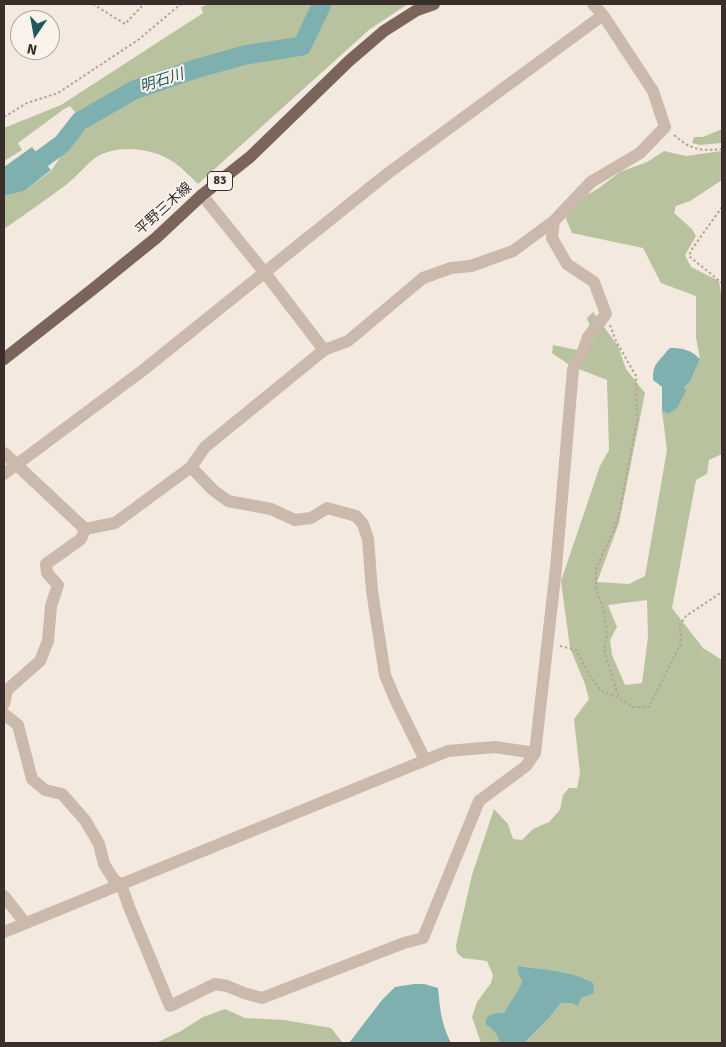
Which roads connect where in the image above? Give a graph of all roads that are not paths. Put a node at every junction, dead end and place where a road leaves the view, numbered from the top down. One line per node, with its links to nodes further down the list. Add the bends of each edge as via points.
1 (434, 4): 4 (main road, 平野三木線 / 83, via 417,10 384,30 250,157)
2 (593, 4): 3 (street)
3 (603, 15): 5 (street, via 653,91 664,127 640,153 591,182); 6 (street, via 387,174)
4 (202, 195): 6 (street); 8 (main road, 平野三木線 / 83, via 156,238)
5 (554, 221): 7 (street, via 512,251 423,278 348,341); 16 (street, via 552,238 567,264 594,282 606,314 588,338 582,357 573,369 556,568)
6 (265, 273): 7 (street); 10 (street)
7 (324, 350): 11 (street, via 204,447)
8 (4, 359)
9 (4, 453): 10 (street)
10 (16, 465): 12 (street); 13 (street)
11 (191, 467): 13 (street, via 115,523); 17 (street, via 228,501 271,509 295,520 311,518 327,508 356,516 363,524 368,539 385,675)
12 (4, 474)
13 (85, 529): 14 (street, via 81,539 46,564 47,573 58,585 51,606 48,641 40,660 7,690)
14 (4, 704)
15 (4, 714): 18 (street, via 18,725 32,779 45,790 62,794 85,820 99,844 104,864 114,880)
16 (535, 753): 17 (street, via 495,747 477,748 448,752); 18 (street, via 526,766 479,802 423,938 262,998 215,984 170,1006)
17 (425, 760): 18 (street)
18 (121, 884): 20 (street)
19 (4, 896): 20 (street)
20 (25, 923): 21 (street)
21 (4, 932)

